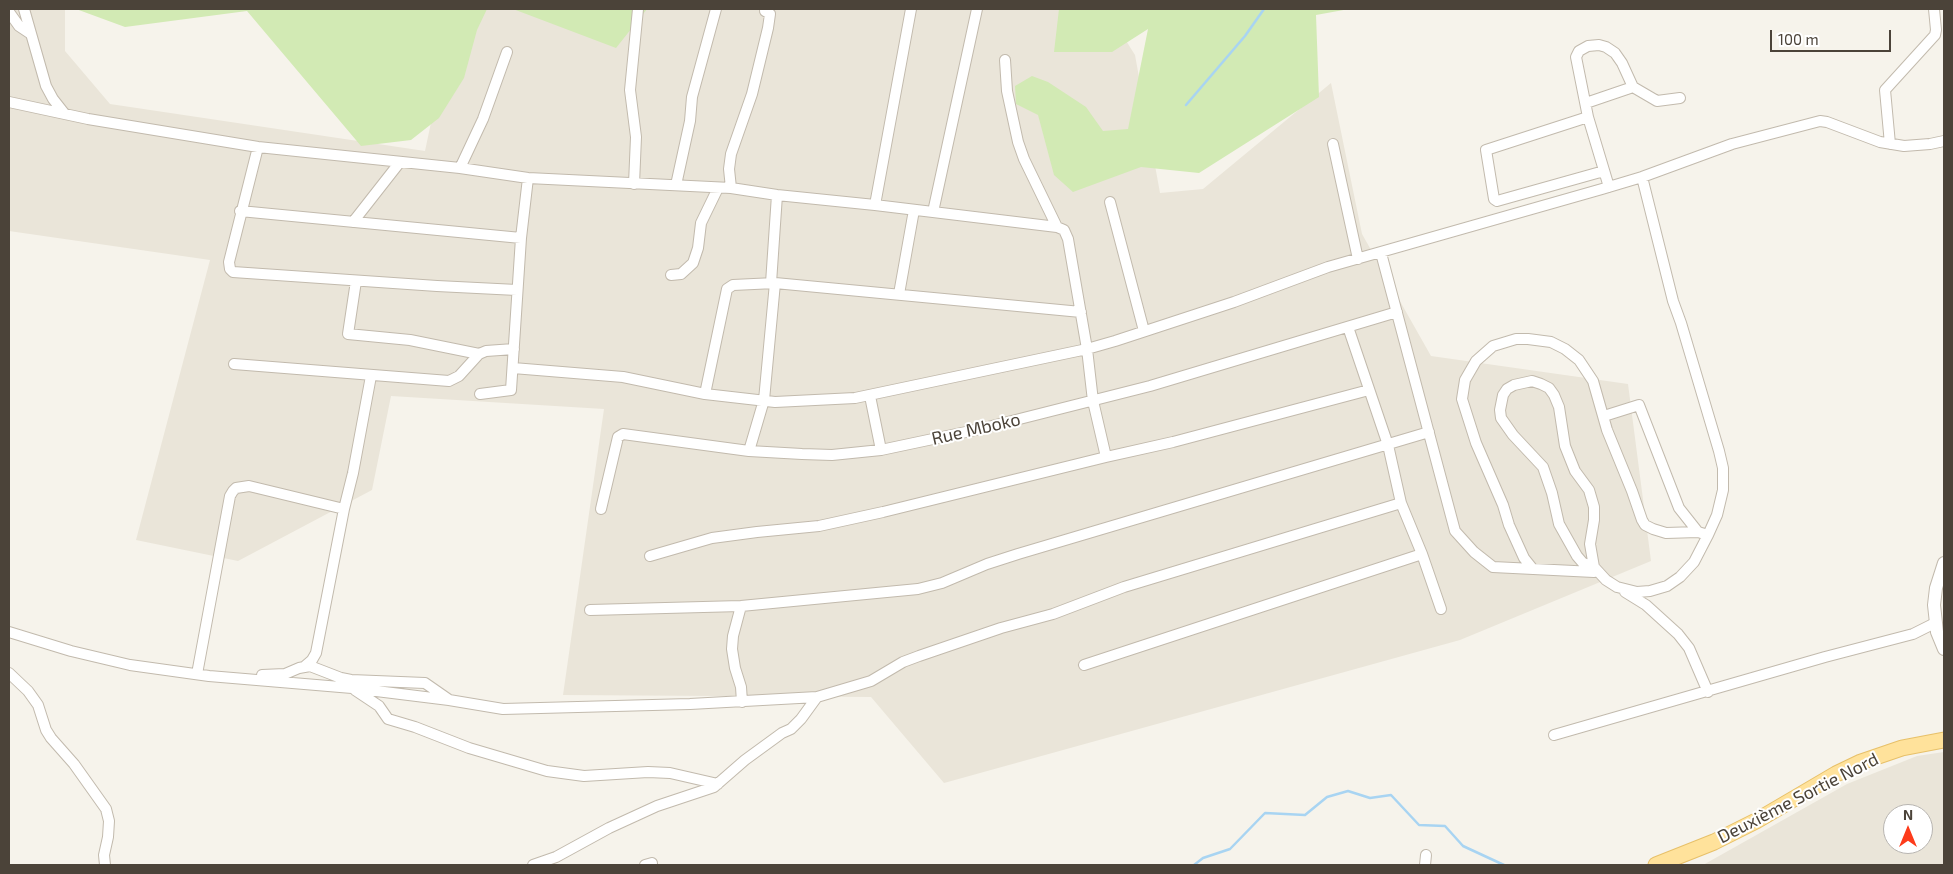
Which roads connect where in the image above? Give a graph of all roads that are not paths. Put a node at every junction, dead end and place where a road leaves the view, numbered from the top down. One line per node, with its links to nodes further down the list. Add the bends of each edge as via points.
1 (24, 9): 9 (street)
2 (638, 9): 27 (street, via 630,90 636,137)
3 (716, 9): 28 (street, via 692,96)
4 (911, 9): 34 (street)
5 (977, 9): 37 (street)
6 (1934, 9): 20 (street, via 1935,35 1884,90)
7 (765, 11): 31 (street, via 770,14 768,28 752,94 732,154)
8 (9, 12): 9 (street, via 19,26)
9 (31, 34): 16 (street, via 46,86)
10 (507, 52): 23 (street, via 483,119)
11 (1005, 60): 39 (street, via 1007,91 1018,142)
12 (1633, 87): 13 (street, via 1657,102); 14 (street); 14 (street, via 1615,53 1599,45 1582,48 1576,57)
13 (1680, 98)
14 (1586, 103): 17 (street)
15 (9, 104): 16 (street)
16 (64, 113): 21 (street)
17 (1588, 117): 24 (street); 24 (street, via 1486,150 1494,199 1497,201)
18 (1944, 141): 20 (street, via 1917,146)
19 (1333, 144): 42 (street)
20 (1890, 144): 25 (street, via 1820,121 1732,144)
21 (258, 147): 22 (street); 36 (street)
22 (400, 162): 23 (street); 38 (street)
23 (460, 168): 26 (street)
24 (1604, 171): 29 (street)
25 (1642, 177): 29 (street); 73 (street, via 1673,301 1723,468 1723,490 1717,515)
26 (528, 178): 27 (street); 40 (street)
27 (634, 184): 28 (street)
28 (676, 186): 30 (street)
29 (1609, 187): 41 (street)
30 (718, 188): 31 (street); 43 (street, via 701,223 698,248 692,263 681,274)
31 (730, 188): 32 (street)
32 (777, 195): 34 (street); 45 (street)
33 (1110, 202): 51 (street)
34 (874, 205): 35 (street)
35 (914, 210): 37 (street); 47 (street)
36 (240, 211): 38 (street); 44 (street, via 228,262 233,272)
37 (934, 212): 39 (street)
38 (353, 222): 40 (street)
39 (1057, 227): 48 (street, via 1064,230 1068,239)
40 (521, 238): 46 (street)
41 (1381, 253): 42 (street); 49 (street)
42 (1358, 258): 51 (street)
43 (671, 275)
44 (356, 281): 46 (street); 54 (street, via 348,334 410,340)
45 (773, 283): 47 (street); 60 (street, via 737,285 727,289); 62 (street)
46 (517, 290): 52 (street)
47 (898, 294): 48 (street)
48 (1081, 312): 53 (street)
49 (1397, 312): 50 (street, Rue Mboko); 65 (street)
50 (1348, 327): 58 (street); 63 (street, Rue Mboko)
51 (1144, 332): 53 (street)
52 (514, 349): 54 (street); 56 (street)
53 (1087, 349): 61 (street); 63 (street)
54 (479, 354): 57 (street, via 460,376 449,381)
55 (234, 364): 57 (street)
56 (513, 368): 59 (street, via 511,390); 60 (street, via 623,378)
57 (372, 376): 71 (street)
58 (1369, 390): 66 (street); 69 (street)
59 (480, 394)
60 (705, 394): 62 (street)
61 (870, 396): 62 (street); 68 (street)
62 (764, 400): 67 (street)
63 (1093, 401): 68 (street, Rue Mboko); 69 (street)
64 (1604, 416): 73 (street, via 1645,525 1666,533); 73 (street, via 1639,405 1679,508); 79 (street, via 1593,381 1585,369 1565,349 1551,342 1528,339 1505,342 1483,354 1468,372 1462,390 1468,424 1524,558)
65 (1429, 432): 66 (street); 79 (street, via 1456,531 1474,552 1494,567)
66 (1388, 445): 70 (street); 82 (street, via 1018,554 918,589)
67 (749, 450): 68 (street, Rue Mboko, via 832,455); 72 (street, Rue Mboko, via 620,435)
68 (881, 450)
69 (1106, 457): 77 (street, via 819,526 712,538)
70 (1401, 504): 76 (street); 95 (street, via 1124,587 1053,614 919,656 871,681)
71 (344, 509): 89 (street, via 316,653); 91 (street, via 249,486 233,491)
72 (601, 509)
73 (1703, 534): 81 (street, via 1694,562 1668,586 1637,592)
74 (1590, 544): 75 (street); 75 (street, via 1594,507 1589,490 1575,471 1565,446 1554,395 1541,384 1522,382 1507,389 1503,395 1501,418 1543,467 1559,524); 80 (street)
75 (1573, 548): 80 (street, via 1583,563)
76 (1422, 554): 83 (street); 88 (street)
77 (650, 556)
78 (1944, 563): 85 (street, via 1936,588)
79 (1532, 568): 80 (street)
80 (1596, 569): 81 (street)
81 (1618, 587): 94 (street, via 1646,605 1678,634 1689,648)
82 (741, 606): 84 (street); 97 (street, via 732,649)
83 (1441, 609)
84 (590, 610)
85 (1935, 622): 87 (street); 94 (street, via 1913,634)
86 (9, 632): 91 (street, via 130,665)
87 (1944, 650)
88 (1084, 665)
89 (305, 666): 92 (street, via 285,674 226,673); 96 (street, via 351,680 425,683)
90 (9, 673): 101 (street, via 38,705 51,738 106,809 109,821)
91 (197, 674): 92 (street)
92 (209, 676): 93 (street)
93 (352, 688): 96 (street); 100 (street, via 379,706 388,719 547,771 584,776 670,773)
94 (1708, 692): 98 (street)
95 (817, 696): 97 (street); 100 (street, via 791,728 745,760)
96 (449, 700): 97 (street, via 522,710)
97 (742, 702)
98 (1554, 735)
99 (1944, 740): 103 (main road, Deuxième Sortie Nord, via 1902,748 1861,762 1731,833)
100 (718, 784): 102 (street, via 707,791 657,806 556,857)
101 (105, 865)
102 (533, 865)
103 (1656, 865)

